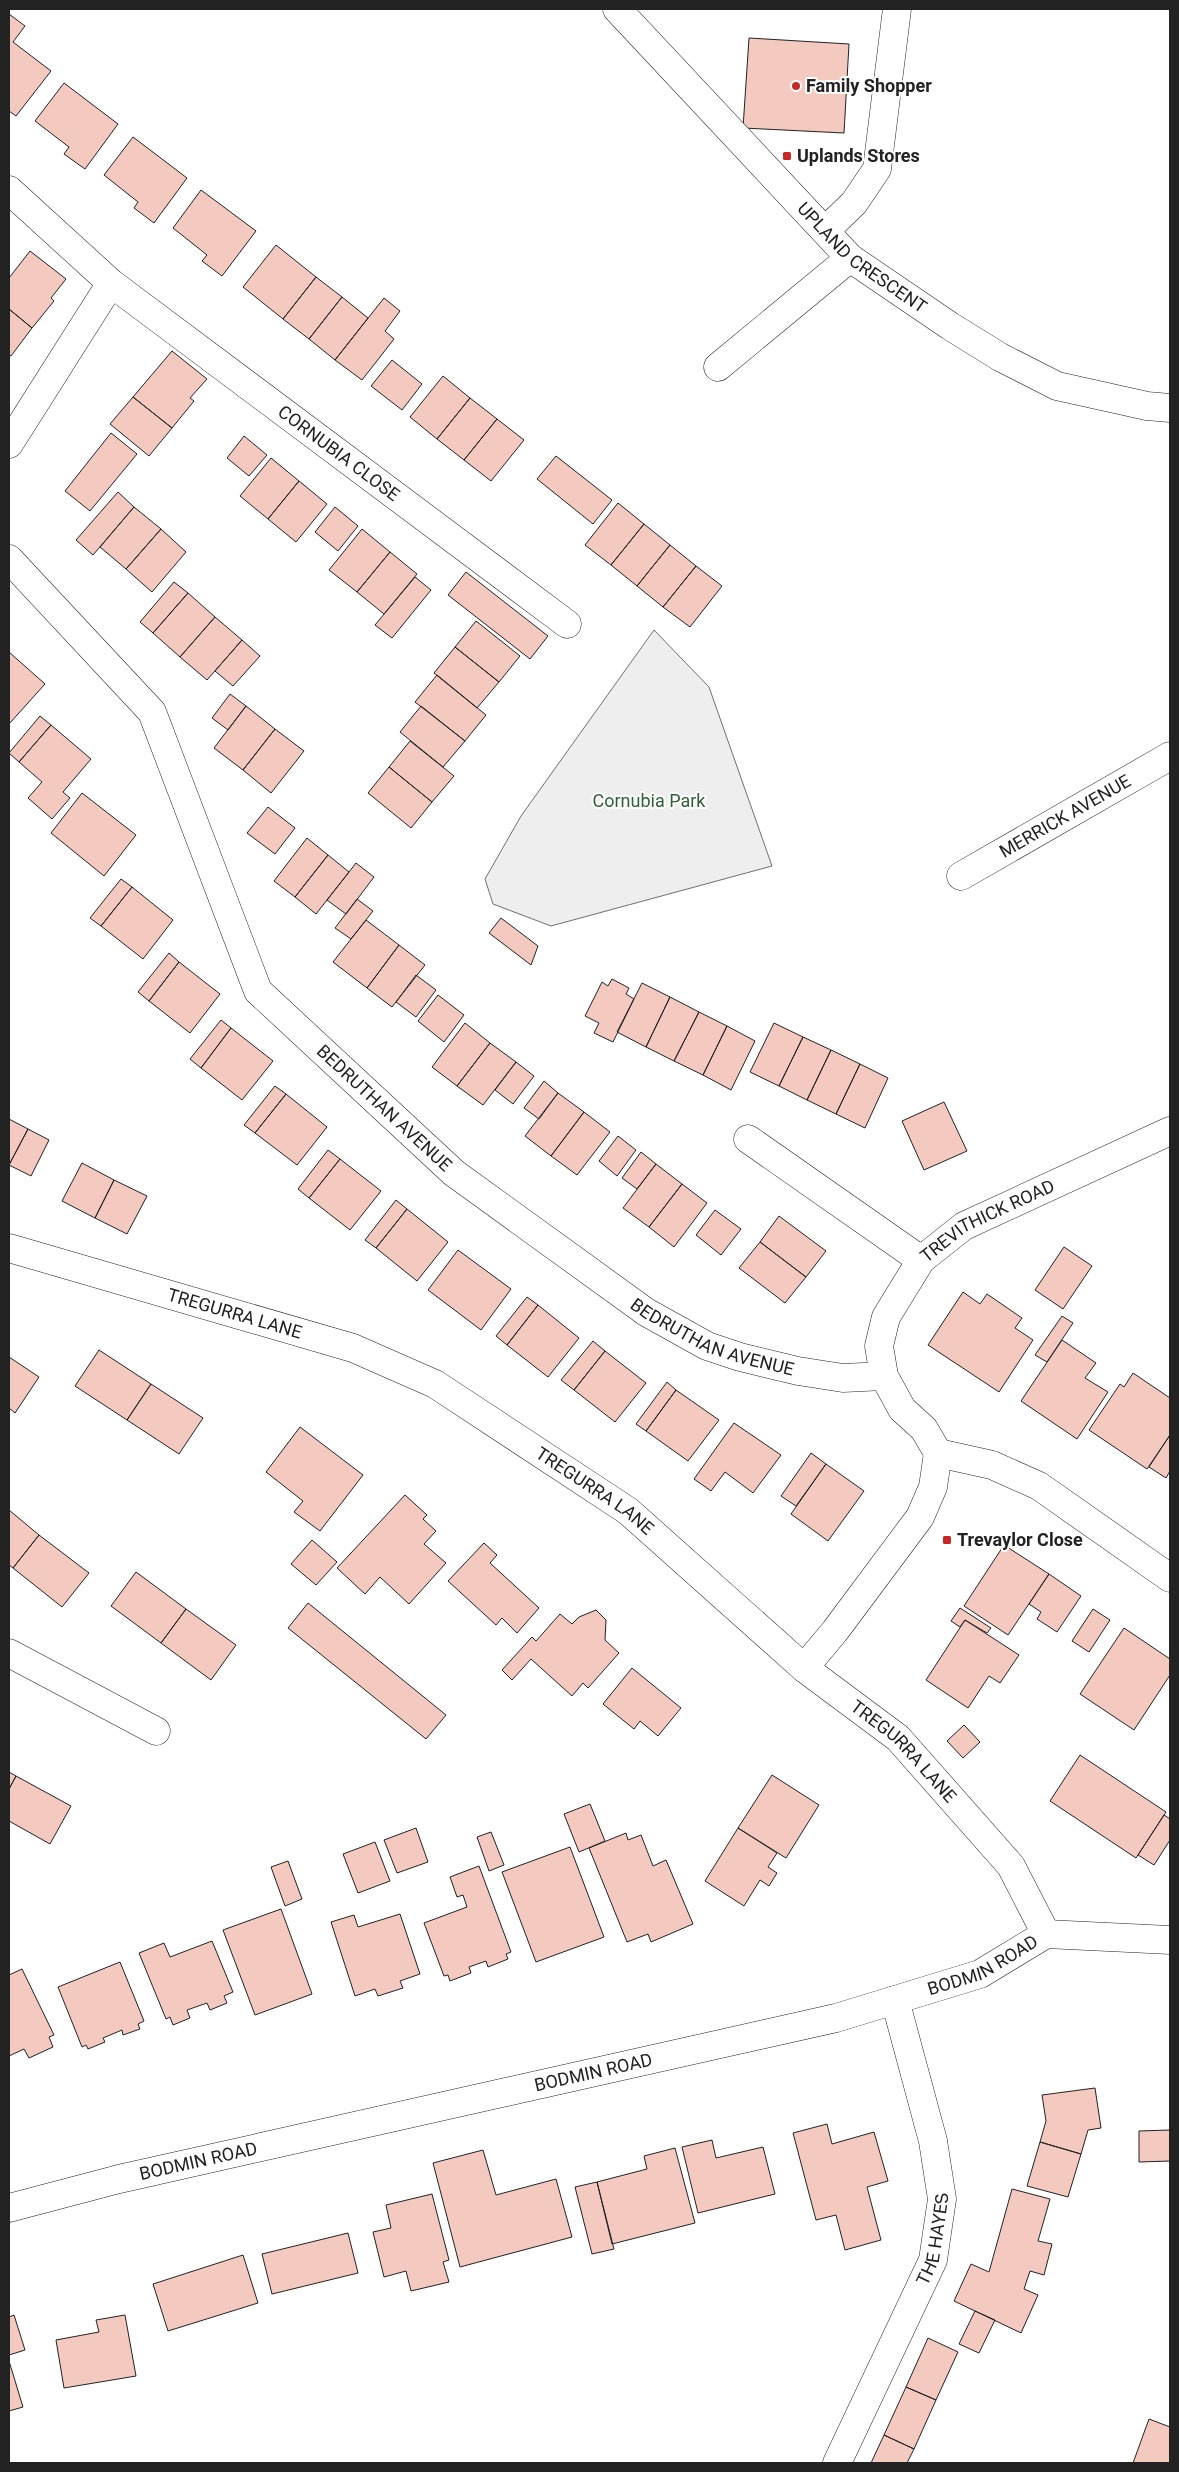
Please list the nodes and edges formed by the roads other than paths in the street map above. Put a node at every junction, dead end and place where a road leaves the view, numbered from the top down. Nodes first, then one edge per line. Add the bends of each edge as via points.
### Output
1 (617, 9) edge
2 (897, 9) edge
3 (9, 190) edge
4 (826, 230) junction
5 (850, 258) junction
6 (112, 284) junction
7 (718, 367) dead end
8 (1170, 408) edge
9 (9, 444) edge
10 (9, 559) edge
11 (567, 624) dead end
12 (1170, 756) edge
13 (961, 876) dead end
14 (1170, 1131) edge
15 (748, 1139) dead end
16 (9, 1248) edge
17 (921, 1260) junction
18 (884, 1376) junction
19 (938, 1454) junction
20 (1170, 1578) edge
21 (9, 1653) edge
22 (804, 1668) junction
23 (156, 1731) dead end
24 (1046, 1934) junction
25 (1170, 1940) edge
26 (895, 2000) junction
27 (9, 2208) edge
28 (838, 2463) edge

1 - 4 street, UPLAND CRESCENT
2 - 4 street via 877,168 854,203
3 - 6 street, CORNUBIA CLOSE
4 - 5 street, UPLAND CRESCENT
5 - 7 street
5 - 8 street, UPLAND CRESCENT via 1000,357 1057,386
6 - 9 street
6 - 11 street, CORNUBIA CLOSE
10 - 18 street, BEDRUTHAN AVENUE via 152,712 258,991 454,1173 646,1312 707,1346 740,1357 843,1378
12 - 13 street, MERRICK AVENUE
14 - 17 street, TREVITHICK ROAD via 964,1226
15 - 17 street
16 - 22 street, TREGURRA LANE via 353,1348 436,1384 628,1510
17 - 18 street, TREVITHICK ROAD via 886,1317 879,1346
18 - 19 street via 902,1409 924,1429
19 - 20 street via 992,1465 1039,1486
19 - 22 street via 933,1487 920,1517
21 - 23 street
22 - 24 street, TREGURRA LANE via 898,1738 1011,1866
24 - 25 street, BODMIN ROAD
24 - 26 street, BODMIN ROAD via 980,1974
26 - 27 street, BODMIN ROAD via 826,2020 119,2179
26 - 28 street, THE HAYES via 933,2141 942,2200 933,2260

